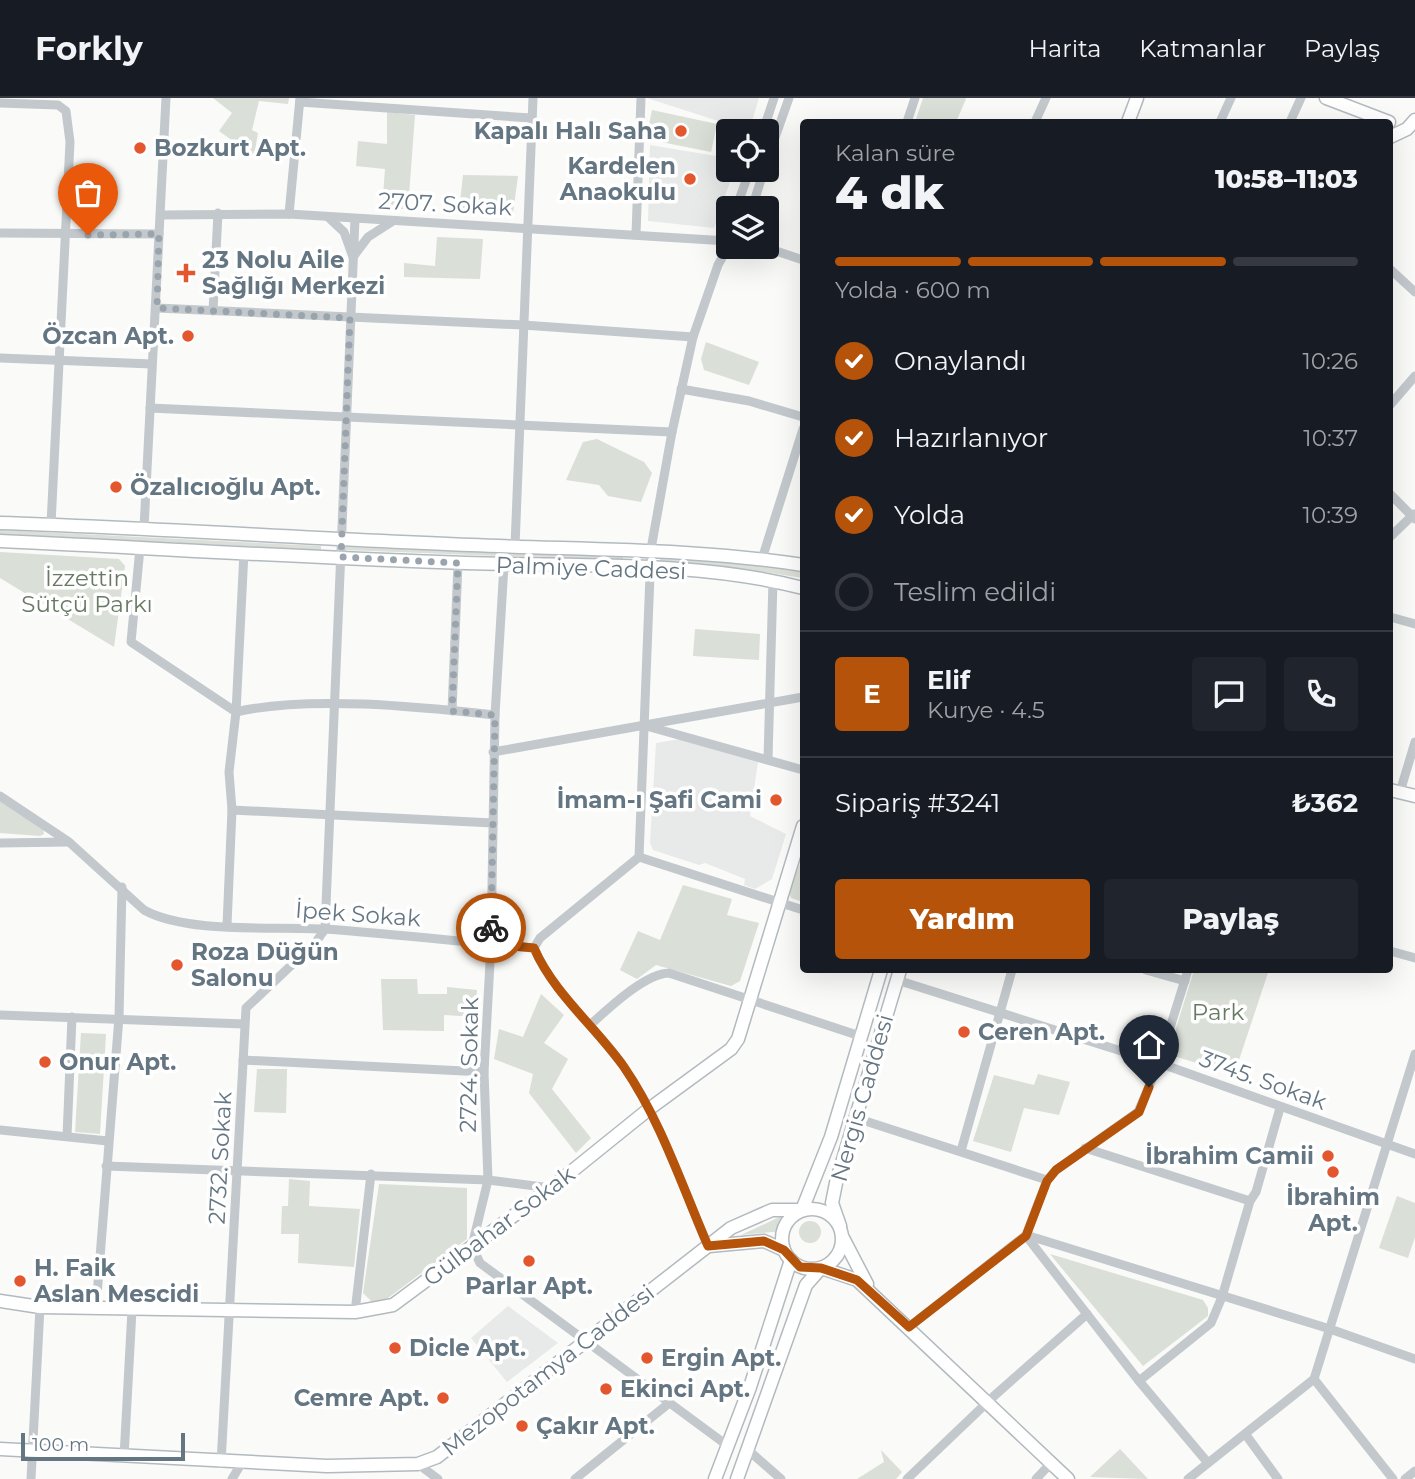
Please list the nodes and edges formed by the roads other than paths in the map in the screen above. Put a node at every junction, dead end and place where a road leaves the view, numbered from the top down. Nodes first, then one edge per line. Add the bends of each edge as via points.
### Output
1 (166, 98) edge
2 (533, 98) edge
3 (641, 98) edge
4 (774, 98) edge
5 (789, 98) edge
6 (902, 98) edge
7 (1046, 98) edge
8 (1137, 98) edge
9 (1231, 98) edge
10 (1301, 98) edge
11 (1325, 98) edge
12 (300, 100) edge
13 (914, 100) edge
14 (0, 103) edge
15 (531, 118) junction
16 (767, 119) edge
17 (907, 119) edge
18 (1036, 119) edge
19 (1129, 119) edge
20 (1221, 119) edge
21 (1291, 119) edge
22 (1379, 119) edge
23 (1393, 124) edge
24 (779, 126) edge
25 (1413, 127) edge
26 (1393, 136) edge
27 (218, 213) junction
28 (289, 214) junction
29 (161, 215) junction
30 (328, 217) junction
31 (355, 219) junction
32 (393, 221) junction
33 (526, 227) junction
34 (0, 233) edge
35 (159, 234) junction
36 (636, 234) junction
37 (65, 235) junction
38 (716, 243) edge
39 (779, 252) edge
40 (353, 257) junction
41 (721, 259) edge
42 (800, 259) edge
43 (1393, 272) edge
44 (1415, 292) edge
45 (157, 308) junction
46 (213, 311) junction
47 (350, 318) junction
48 (523, 325) junction
49 (694, 337) junction
50 (0, 358) edge
51 (60, 360) junction
52 (152, 364) junction
53 (1415, 376) edge
54 (681, 389) junction
55 (1393, 402) edge
56 (150, 408) junction
57 (346, 416) junction
58 (800, 416) edge
59 (520, 425) junction
60 (672, 432) junction
61 (800, 439) edge
62 (1393, 497) edge
63 (1414, 516) edge
64 (0, 523) edge
65 (51, 524) junction
66 (144, 528) junction
67 (1393, 534) edge
68 (340, 539) junction
69 (0, 541) edge
70 (515, 546) junction
71 (140, 548) junction
72 (651, 549) junction
73 (244, 552) junction
74 (341, 557) junction
75 (762, 559) junction
76 (458, 563) junction
77 (504, 565) junction
78 (800, 565) edge
79 (650, 568) junction
80 (773, 580) junction
81 (800, 586) edge
82 (1393, 618) edge
83 (1415, 624) edge
84 (800, 698) edge
85 (771, 704) junction
86 (332, 705) junction
87 (452, 711) junction
88 (236, 712) junction
89 (495, 715) junction
90 (645, 725) junction
91 (1415, 742) edge
92 (494, 752) junction
93 (768, 759) junction
94 (800, 769) edge
95 (1395, 791) edge
96 (0, 796) edge
97 (1415, 796) edge
98 (232, 810) junction
99 (331, 816) junction
100 (493, 822) junction
101 (800, 837) edge
102 (69, 842) junction
103 (0, 843) edge
104 (639, 857) junction
105 (122, 887) junction
106 (777, 902) junction
107 (800, 909) edge
108 (227, 925) junction
109 (325, 929) junction
110 (491, 944) junction
111 (534, 948) junction
112 (1393, 952) edge
113 (1415, 958) edge
114 (880, 973) edge
115 (1011, 973) edge
116 (1157, 973) edge
117 (1187, 973) edge
118 (899, 975) edge
119 (1185, 981) junction
120 (750, 1000) junction
121 (999, 1013) junction
122 (0, 1015) edge
123 (72, 1017) junction
124 (119, 1017) junction
125 (244, 1024) junction
126 (590, 1025) junction
127 (860, 1036) junction
128 (1415, 1055) edge
129 (243, 1060) junction
130 (1159, 1063) junction
131 (484, 1072) junction
132 (1280, 1108) junction
133 (649, 1109) junction
134 (856, 1118) junction
135 (0, 1130) edge
136 (67, 1136) junction
137 (108, 1141) junction
138 (1386, 1144) junction
139 (1085, 1148) junction
140 (961, 1151) junction
141 (1415, 1154) edge
142 (106, 1166) junction
143 (239, 1171) junction
144 (371, 1174) junction
145 (488, 1180) junction
146 (1047, 1181) junction
147 (551, 1188) junction
148 (1250, 1201) junction
149 (802, 1210) junction
150 (841, 1231) junction
151 (1026, 1236) junction
152 (472, 1246) junction
153 (708, 1246) junction
154 (788, 1255) junction
155 (821, 1268) junction
156 (872, 1294) junction
157 (1222, 1297) junction
158 (0, 1301) edge
159 (40, 1307) junction
160 (96, 1308) junction
161 (231, 1309) junction
162 (132, 1310) junction
163 (355, 1312) junction
164 (1087, 1314) junction
165 (909, 1327) junction
166 (1330, 1329) junction
167 (587, 1339) junction
168 (1415, 1359) edge
169 (1314, 1378) junction
170 (1139, 1381) junction
171 (987, 1403) junction
172 (668, 1404) junction
173 (1246, 1435) junction
174 (728, 1447) junction
175 (0, 1448) edge
176 (32, 1450) junction
177 (748, 1450) junction
178 (124, 1457) junction
179 (221, 1463) junction
180 (1051, 1463) junction
181 (1208, 1463) junction
182 (240, 1464) junction
183 (418, 1464) junction
184 (1415, 1471) edge
185 (31, 1479) edge
186 (232, 1479) edge
187 (438, 1479) edge
188 (575, 1479) edge
189 (715, 1479) edge
190 (737, 1479) edge
191 (781, 1479) edge
192 (907, 1479) edge
193 (1036, 1479) edge
194 (1068, 1479) edge
195 (1188, 1479) edge
196 (1278, 1479) edge
197 (1393, 1479) edge
198 (1405, 1479) edge

1 - 29 street
2 - 15 street
3 - 36 street
4 - 16 street
5 - 24 street
6 - 13 street
7 - 18 street
8 - 19 main road
9 - 20 street
10 - 21 street
11 - 22 main road
12 - 15 street
12 - 28 street
13 - 17 street
14 - 37 street via 58,105 66,111 70,142
15 - 33 street
23 - 25 main road
25 - 26 main road
27 - 28 street, 2707. Sokak
27 - 29 street, 2707. Sokak
27 - 46 street
28 - 30 street, 2707. Sokak
29 - 35 street
30 - 31 street, 2707. Sokak
30 - 40 street via 344,232
31 - 32 street, 2707. Sokak
31 - 40 street
32 - 33 street, 2707. Sokak
32 - 40 street via 368,237
33 - 36 street, 2707. Sokak
33 - 48 street
34 - 37 street
35 - 37 street
35 - 45 street
36 - 38 street, 2707. Sokak
37 - 51 street
39 - 42 street
40 - 47 street
41 - 49 street
43 - 44 street
45 - 46 street
45 - 52 street
46 - 47 street
47 - 48 street
47 - 57 street
48 - 49 street
48 - 59 street
49 - 54 street
50 - 51 street
51 - 52 street
51 - 65 street
52 - 56 street
53 - 55 street
54 - 58 street
54 - 60 street
56 - 57 street
56 - 66 street
57 - 59 street
57 - 68 street
59 - 60 street
59 - 70 street
60 - 72 street
61 - 75 street
62 - 63 street
63 - 67 street
64 - 65 main road, Palmiye Caddesi
65 - 66 main road, Palmiye Caddesi
66 - 68 main road, Palmiye Caddesi
68 - 70 main road, Palmiye Caddesi
68 - 74 street
69 - 71 main road, Palmiye Caddesi
70 - 72 main road, Palmiye Caddesi
71 - 73 main road, Palmiye Caddesi
71 - 88 street via 131,642
72 - 75 main road, Palmiye Caddesi
72 - 79 street
73 - 74 main road, Palmiye Caddesi
73 - 88 street
74 - 76 main road, Palmiye Caddesi
74 - 86 street
75 - 78 main road, Palmiye Caddesi
76 - 77 main road, Palmiye Caddesi
76 - 87 street
77 - 79 main road, Palmiye Caddesi
77 - 89 street, 2724. Sokak
79 - 80 main road, Palmiye Caddesi
79 - 90 street
80 - 81 main road, Palmiye Caddesi
80 - 85 street
82 - 83 street
84 - 85 street
85 - 90 street
85 - 93 street
86 - 87 street
86 - 88 street via 262,705
86 - 99 street
87 - 89 street
88 - 98 street via 229,772
89 - 92 street, 2724. Sokak
90 - 92 street
90 - 93 street
90 - 104 street
91 - 95 street
92 - 100 street, 2724. Sokak
93 - 94 street
95 - 97 main road
96 - 102 street, İpek Sokak
98 - 99 street
98 - 108 street
99 - 100 street
99 - 109 street
100 - 110 street, 2724. Sokak
101 - 106 main road, Gülbahar Sokak
102 - 103 street
102 - 105 street, İpek Sokak
104 - 106 street
104 - 111 street via 540,938
105 - 108 street, İpek Sokak via 158,918
105 - 124 street
106 - 107 street
106 - 120 main road, Gülbahar Sokak
108 - 109 street, İpek Sokak
109 - 110 street, İpek Sokak
109 - 125 street, 2732. Sokak via 254,999 246,1009
110 - 111 street, İpek Sokak
110 - 131 street, 2724. Sokak
111 - 126 street via 550,980
112 - 113 street
114 - 127 main road, Nergis Caddesi
115 - 121 street
116 - 119 street
117 - 119 street
118 - 121 street, 3745. Sokak
118 - 134 main road, Nergis Caddesi
119 - 130 street
120 - 126 street via 678,974 661,974 626,994
120 - 127 street
120 - 133 main road, Gülbahar Sokak via 731,1049
121 - 130 street, 3745. Sokak
121 - 140 street
122 - 123 street
123 - 124 street
123 - 136 street
124 - 125 street
124 - 137 street
125 - 129 street, 2732. Sokak
126 - 133 street via 624,1067
127 - 149 main road, Nergis Caddesi via 831,1137
128 - 138 street
129 - 131 street
129 - 143 street, 2732. Sokak
130 - 132 street, 3745. Sokak
130 - 139 street via 1139,1112
131 - 145 street, 2724. Sokak
132 - 138 street, 3745. Sokak
132 - 148 street
133 - 147 main road, Gülbahar Sokak
133 - 153 street
134 - 140 street
134 - 150 main road, Nergis Caddesi via 832,1203
135 - 136 street
136 - 137 street
137 - 142 street
138 - 141 street, 3745. Sokak
138 - 166 street
139 - 146 street
139 - 148 street
140 - 146 street
142 - 143 street
142 - 160 street
143 - 144 street
143 - 161 street, 2732. Sokak
144 - 145 street
144 - 163 street
145 - 147 street
145 - 152 street, 2724. Sokak
146 - 151 street
147 - 152 main road, Gülbahar Sokak
148 - 157 street
149 - 150 main road via 826,1212
149 - 153 main road, Mezopotamya Caddesi via 772,1210 753,1217
149 - 154 main road via 784,1226
150 - 155 main road via 837,1256
150 - 156 main road
151 - 157 street
151 - 164 street
151 - 165 street
152 - 163 main road, Gülbahar Sokak via 393,1305
152 - 167 street via 480,1263
153 - 154 main road via 764,1241
153 - 167 main road, Mezopotamya Caddesi
154 - 155 main road via 800,1267
154 - 174 main road
155 - 156 main road via 851,1277
155 - 177 main road via 806,1285
156 - 165 main road
157 - 166 street
157 - 170 street via 1211,1323
158 - 159 main road, Gülbahar Sokak
159 - 160 main road, Gülbahar Sokak
159 - 176 street
160 - 162 main road, Gülbahar Sokak
161 - 162 main road, Gülbahar Sokak
161 - 163 main road, Gülbahar Sokak
161 - 179 street, 2732. Sokak
162 - 178 street
164 - 170 street
164 - 171 street
165 - 171 main road
166 - 168 street
166 - 169 street
167 - 172 street
167 - 183 main road, Mezopotamya Caddesi via 437,1457
169 - 173 street
169 - 197 street
170 - 181 street
171 - 180 main road
171 - 192 street
172 - 174 street
172 - 188 street
173 - 181 street
173 - 196 street
174 - 189 main road
175 - 176 main road, Mezopotamya Caddesi
176 - 178 main road, Mezopotamya Caddesi
176 - 185 street
177 - 190 main road
177 - 191 street
178 - 179 main road, Mezopotamya Caddesi
179 - 182 main road, Mezopotamya Caddesi
180 - 193 street
180 - 194 main road
181 - 195 street
182 - 183 main road, Mezopotamya Caddesi
182 - 186 street
183 - 187 street
184 - 198 street

